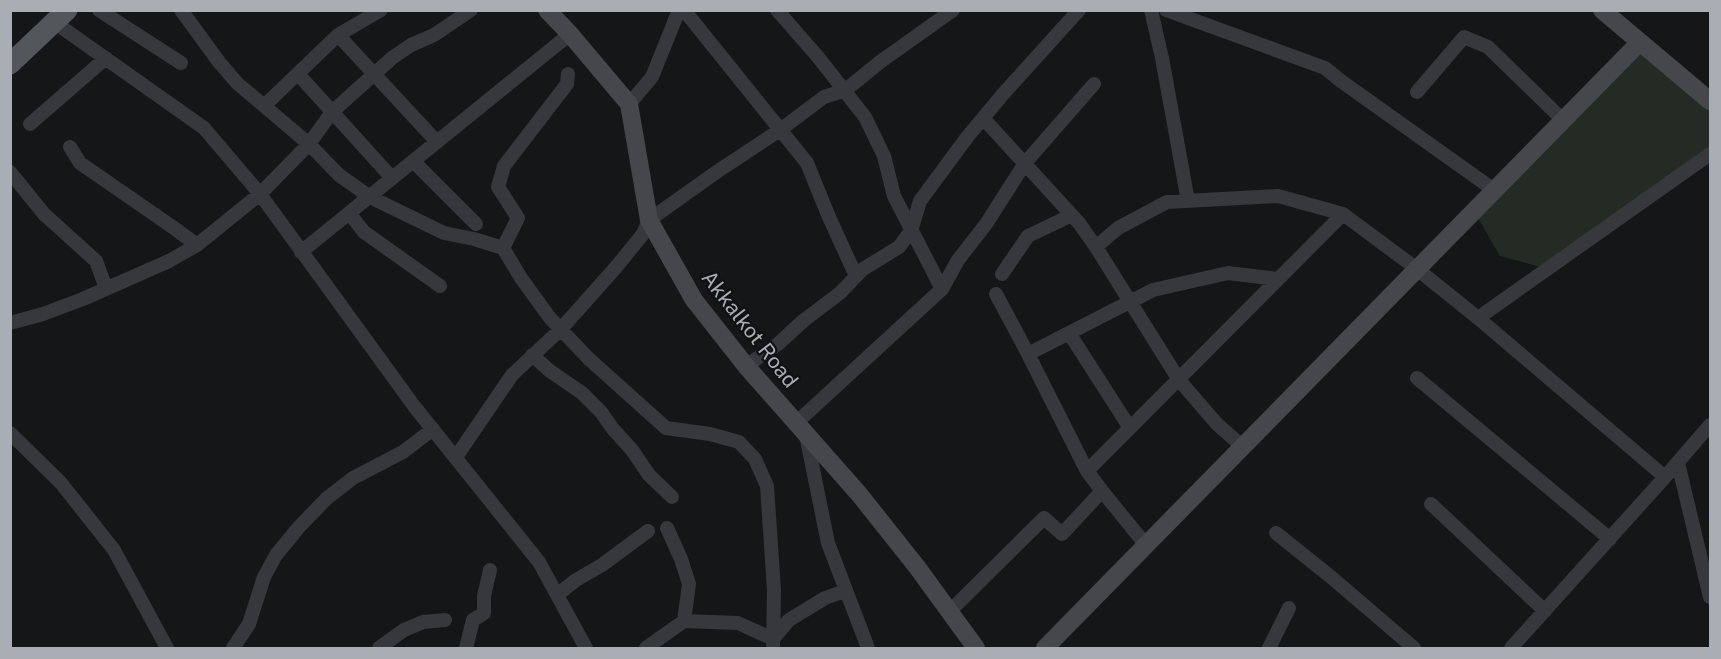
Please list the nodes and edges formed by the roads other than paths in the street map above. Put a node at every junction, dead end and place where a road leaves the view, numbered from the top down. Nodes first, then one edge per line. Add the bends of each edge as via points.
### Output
1 (99, 10) edge
2 (181, 10) edge
3 (381, 10) edge
4 (471, 10) edge
5 (547, 10) edge
6 (679, 10) edge
7 (684, 10) edge
8 (777, 10) edge
9 (953, 10) edge
10 (1079, 10) edge
11 (1150, 10) edge
12 (1166, 10) edge
13 (1602, 10) edge
14 (60, 16) edge
15 (570, 34) junction
16 (338, 35) junction
17 (1640, 42) junction
18 (106, 58) junction
19 (181, 63) dead end
20 (10, 64) edge
21 (298, 74) junction
22 (374, 74) junction
23 (568, 74) dead end
24 (1094, 84) dead end
25 (843, 91) junction
26 (1417, 92) dead end
27 (1710, 101) edge
28 (629, 104) junction
29 (264, 106) junction
30 (332, 112) junction
31 (983, 118) junction
32 (1563, 120) junction
33 (30, 124) dead end
34 (780, 130) junction
35 (437, 142) junction
36 (309, 144) junction
37 (70, 147) dead end
38 (1710, 154) edge
39 (413, 161) junction
40 (1025, 163) junction
41 (10, 172) edge
42 (393, 178) junction
43 (1494, 190) junction
44 (260, 194) junction
45 (370, 197) junction
46 (1188, 201) junction
47 (349, 213) junction
48 (1342, 214) junction
49 (1072, 216) junction
50 (649, 220) junction
51 (476, 224) dead end
52 (911, 231) junction
53 (197, 245) junction
54 (1096, 247) junction
55 (503, 248) junction
56 (301, 252) junction
57 (1417, 268) junction
58 (1002, 274) dead end
59 (856, 276) junction
60 (1277, 279) junction
61 (440, 286) dead end
62 (106, 288) junction
63 (942, 289) junction
64 (996, 294) dead end
65 (1130, 301) junction
66 (1478, 318) junction
67 (10, 323) edge
68 (561, 329) junction
69 (1069, 333) junction
70 (1028, 354) junction
71 (532, 355) junction
72 (746, 366) junction
73 (1417, 378) dead end
74 (1179, 380) junction
75 (1710, 425) edge
76 (1130, 428) junction
77 (433, 429) junction
78 (801, 429) junction
79 (10, 433) edge
80 (1243, 447) junction
81 (456, 457) junction
82 (1677, 463) junction
83 (1087, 471) junction
84 (1665, 477) junction
85 (1102, 491) junction
86 (672, 497) dead end
87 (1431, 504) dead end
88 (667, 528) dead end
89 (648, 531) dead end
90 (1276, 533) dead end
91 (1610, 539) junction
92 (1146, 545) junction
93 (490, 570) dead end
94 (845, 591) junction
95 (557, 595) junction
96 (1710, 597) edge
97 (1289, 608) dead end
98 (1545, 611) junction
99 (949, 612) junction
100 (445, 620) dead end
101 (684, 621) junction
102 (773, 644) edge
103 (162, 646) edge
104 (233, 648) edge
105 (379, 648) edge
106 (466, 648) edge
107 (586, 648) edge
108 (646, 648) edge
109 (868, 648) edge
110 (976, 648) edge
111 (1045, 648) edge
112 (1269, 648) edge
113 (1414, 648) edge
114 (1511, 648) edge

1 - 19 street
2 - 29 street via 237,83
3 - 16 street
4 - 22 street via 411,45
5 - 15 street
6 - 28 street via 652,76
7 - 34 street
8 - 25 street
9 - 25 street
10 - 31 street
11 - 46 street
12 - 43 street via 1325,68
13 - 17 street
14 - 18 street
14 - 20 main road
15 - 28 street
15 - 35 street
16 - 21 street
16 - 22 street
17 - 27 street
17 - 32 street
18 - 33 street
18 - 44 street via 204,128
21 - 29 street
21 - 30 street
22 - 30 street
22 - 35 street
23 - 55 street via 567,84 504,166 498,187 518,218
24 - 40 street
25 - 34 street via 824,97
25 - 52 street via 870,127
26 - 32 street via 1464,37 1488,46
28 - 50 street, Akkalkot Road
29 - 36 street
30 - 36 street
30 - 42 street
31 - 40 street
31 - 52 street via 920,201
32 - 43 street
34 - 50 street
34 - 59 street via 807,163
35 - 39 street
36 - 44 street
36 - 45 street via 339,176
37 - 53 street via 80,162
38 - 66 street
39 - 42 street
39 - 51 street
40 - 49 street
40 - 63 street
41 - 62 street via 44,214 96,261
42 - 45 street
43 - 57 street
44 - 53 street
44 - 56 street
45 - 47 street
45 - 55 street via 444,233
46 - 48 street via 1278,196
46 - 54 street via 1167,202 1118,228
47 - 56 street
47 - 61 street via 364,232
48 - 57 street
48 - 60 street
49 - 54 street
49 - 58 street via 1028,236
50 - 68 street via 643,234
50 - 72 street, Akkalkot Road via 694,300
52 - 59 street via 899,247
52 - 63 street
53 - 62 street
54 - 65 street
55 - 68 street via 526,286
56 - 77 street
57 - 66 street
57 - 80 street
59 - 72 street via 778,344
60 - 65 street via 1228,273 1153,290
60 - 74 street
62 - 67 street
63 - 78 street
64 - 70 street
65 - 69 street
65 - 74 street
66 - 84 street
68 - 71 street
68 - 102 street via 666,428 739,442 755,459 767,486 774,590
69 - 70 street
69 - 76 street
70 - 83 street
71 - 81 street via 512,375
71 - 86 street via 601,412 649,475
72 - 78 street, Akkalkot Road
73 - 91 street
74 - 76 street
74 - 80 street
75 - 82 street
76 - 83 street
77 - 81 street
77 - 104 street via 403,452 353,478 299,527 264,577 249,624
78 - 94 street via 828,543
78 - 99 street, Akkalkot Road via 859,494
79 - 103 street via 61,483 114,550
80 - 92 street
81 - 95 street via 539,562
82 - 84 street
82 - 96 street
83 - 85 street
84 - 91 street
85 - 92 street
85 - 99 street via 1062,534 1044,518
87 - 98 street
88 - 101 street via 688,584
89 - 95 street
90 - 113 street
91 - 98 street
92 - 111 street
93 - 106 street via 484,613 473,620
94 - 102 street via 789,620
94 - 109 street
95 - 107 street
97 - 112 street
98 - 114 street
99 - 110 street, Akkalkot Road
100 - 105 street via 423,621
101 - 102 street via 738,623
101 - 108 street

